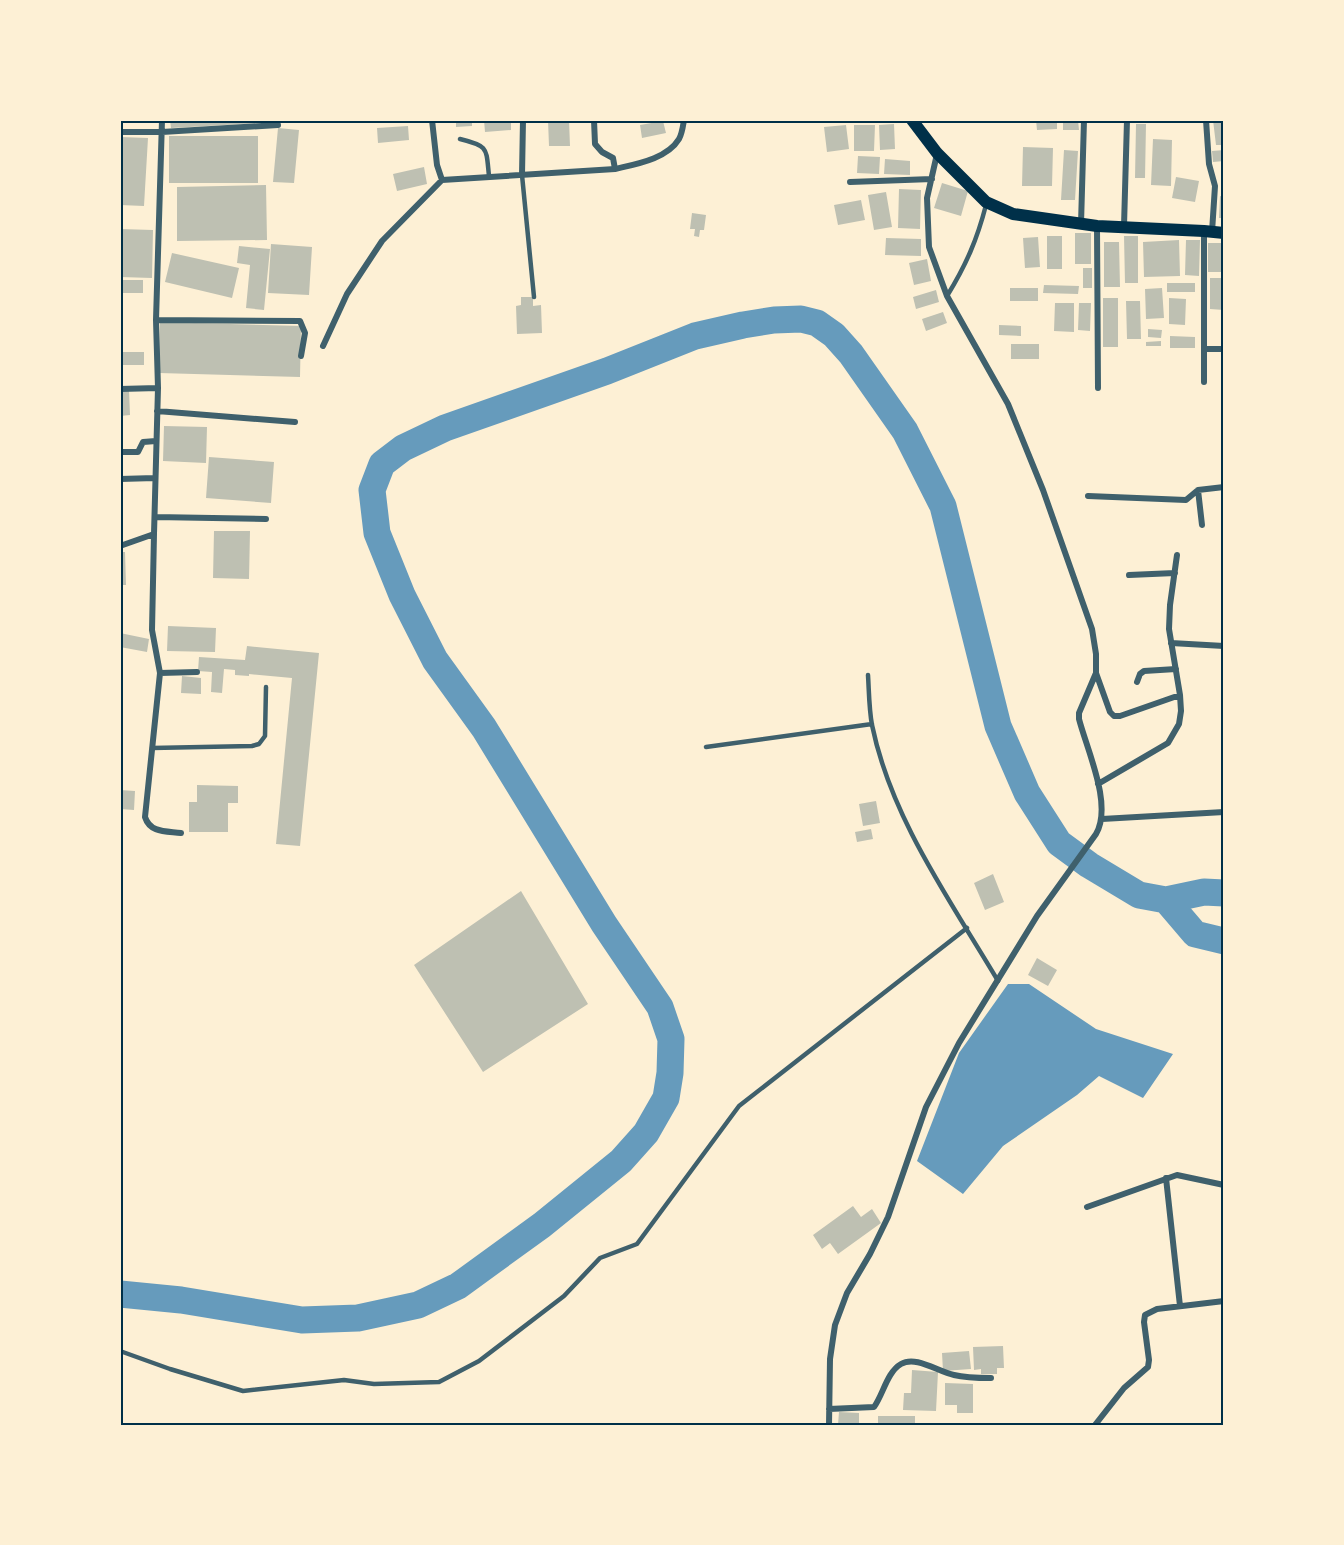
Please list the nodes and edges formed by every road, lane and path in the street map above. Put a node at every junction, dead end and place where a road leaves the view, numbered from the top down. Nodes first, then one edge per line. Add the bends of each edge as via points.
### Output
1 (162, 120) edge
2 (432, 120) edge
3 (523, 120) edge
4 (594, 120) edge
5 (684, 120) edge
6 (823, 120) edge
7 (831, 120) edge
8 (912, 120) edge
9 (1084, 120) edge
10 (1127, 120) edge
11 (1206, 120) edge
12 (278, 125) dead end
13 (120, 132) edge
14 (162, 132) junction
15 (460, 139) dead end
16 (937, 153) junction
17 (615, 169) junction
18 (489, 176) junction
19 (522, 176) junction
20 (932, 178) junction
21 (442, 180) junction
22 (850, 182) dead end
23 (986, 202) junction
24 (1081, 224) junction
25 (1097, 226) junction
26 (1124, 226) junction
27 (1213, 232) edge
28 (947, 296) junction
29 (534, 297) dead end
30 (156, 320) junction
31 (323, 346) dead end
32 (1204, 349) junction
33 (1224, 349) edge
34 (301, 356) dead end
35 (1204, 382) dead end
36 (120, 388) edge
37 (158, 388) junction
38 (1098, 388) dead end
39 (157, 411) junction
40 (295, 422) dead end
41 (156, 441) junction
42 (120, 452) edge
43 (156, 478) junction
44 (120, 479) edge
45 (1224, 487) edge
46 (1198, 490) junction
47 (1088, 496) dead end
48 (155, 517) junction
49 (266, 519) dead end
50 (1202, 525) dead end
51 (154, 534) junction
52 (120, 546) edge
53 (1177, 555) dead end
54 (1175, 573) junction
55 (1129, 575) dead end
56 (1171, 643) junction
57 (1224, 646) edge
58 (1176, 669) junction
59 (197, 672) dead end
60 (160, 673) junction
61 (1096, 673) junction
62 (868, 675) dead end
63 (1137, 682) dead end
64 (266, 687) dead end
65 (1180, 695) junction
66 (872, 724) junction
67 (706, 747) dead end
68 (152, 748) junction
69 (1098, 784) junction
70 (1224, 812) edge
71 (1102, 819) junction
72 (181, 833) dead end
73 (967, 928) junction
74 (998, 981) junction
75 (1166, 1178) junction
76 (1224, 1185) edge
77 (1088, 1207) dead end
78 (1224, 1302) edge
79 (1180, 1306) junction
80 (120, 1351) edge
81 (991, 1378) dead end
82 (829, 1409) junction
83 (829, 1425) edge
84 (1095, 1425) edge

1 - 14 street
2 - 21 street
3 - 19 street
4 - 17 street via 595,144 613,158
5 - 17 street via 680,138 666,152
6 - 7 street
8 - 16 main road
9 - 24 street
10 - 26 street
11 - 27 street via 1215,186
12 - 14 street
13 - 14 street
14 - 30 street
15 - 18 lane via 486,151
16 - 20 street
16 - 23 main road
17 - 19 street
18 - 19 street
18 - 21 street
19 - 29 lane
20 - 22 street
20 - 28 street via 927,198 929,247
21 - 31 street via 382,241 347,294
23 - 24 main road via 1013,214
23 - 28 lane via 964,269
24 - 25 main road
25 - 26 main road
25 - 38 street
26 - 27 main road
27 - 32 street
28 - 61 street via 1008,404 1043,490 1092,629
30 - 34 street via 300,321 305,333
30 - 37 street
32 - 33 street
32 - 35 street
36 - 37 street
37 - 39 street
39 - 40 street
39 - 41 street
41 - 42 street via 143,442 138,452
41 - 43 street
43 - 44 street
43 - 48 street
45 - 46 street
46 - 47 street via 1186,500
46 - 50 street
48 - 49 street
48 - 51 street
51 - 52 street
51 - 60 street via 152,630
53 - 54 street
54 - 55 street
54 - 56 street via 1170,605
56 - 57 street
56 - 58 street
58 - 63 street via 1144,671
58 - 65 street
59 - 60 street
60 - 68 street
61 - 65 street via 1114,716
61 - 69 street via 1079,720
62 - 66 lane
64 - 68 lane via 265,736 259,744
65 - 69 street via 1179,724 1168,743
66 - 67 lane
66 - 73 lane via 886,777 923,854
68 - 72 street via 145,817 154,829
69 - 71 street
70 - 71 street
71 - 74 street via 1102,825 1043,907
73 - 74 lane
73 - 80 lane via 739,1106 637,1244 600,1258 564,1296 479,1361 439,1382 344,1380 243,1390
74 - 82 street via 959,1042 926,1107 888,1217 847,1293 835,1325
75 - 76 street via 1186,1176
75 - 77 street
75 - 79 street
78 - 79 street
79 - 84 street via 1151,1310 1145,1315 1148,1367 1124,1388
81 - 82 street via 952,1375 909,1361 900,1364 892,1374 874,1407
82 - 83 street

